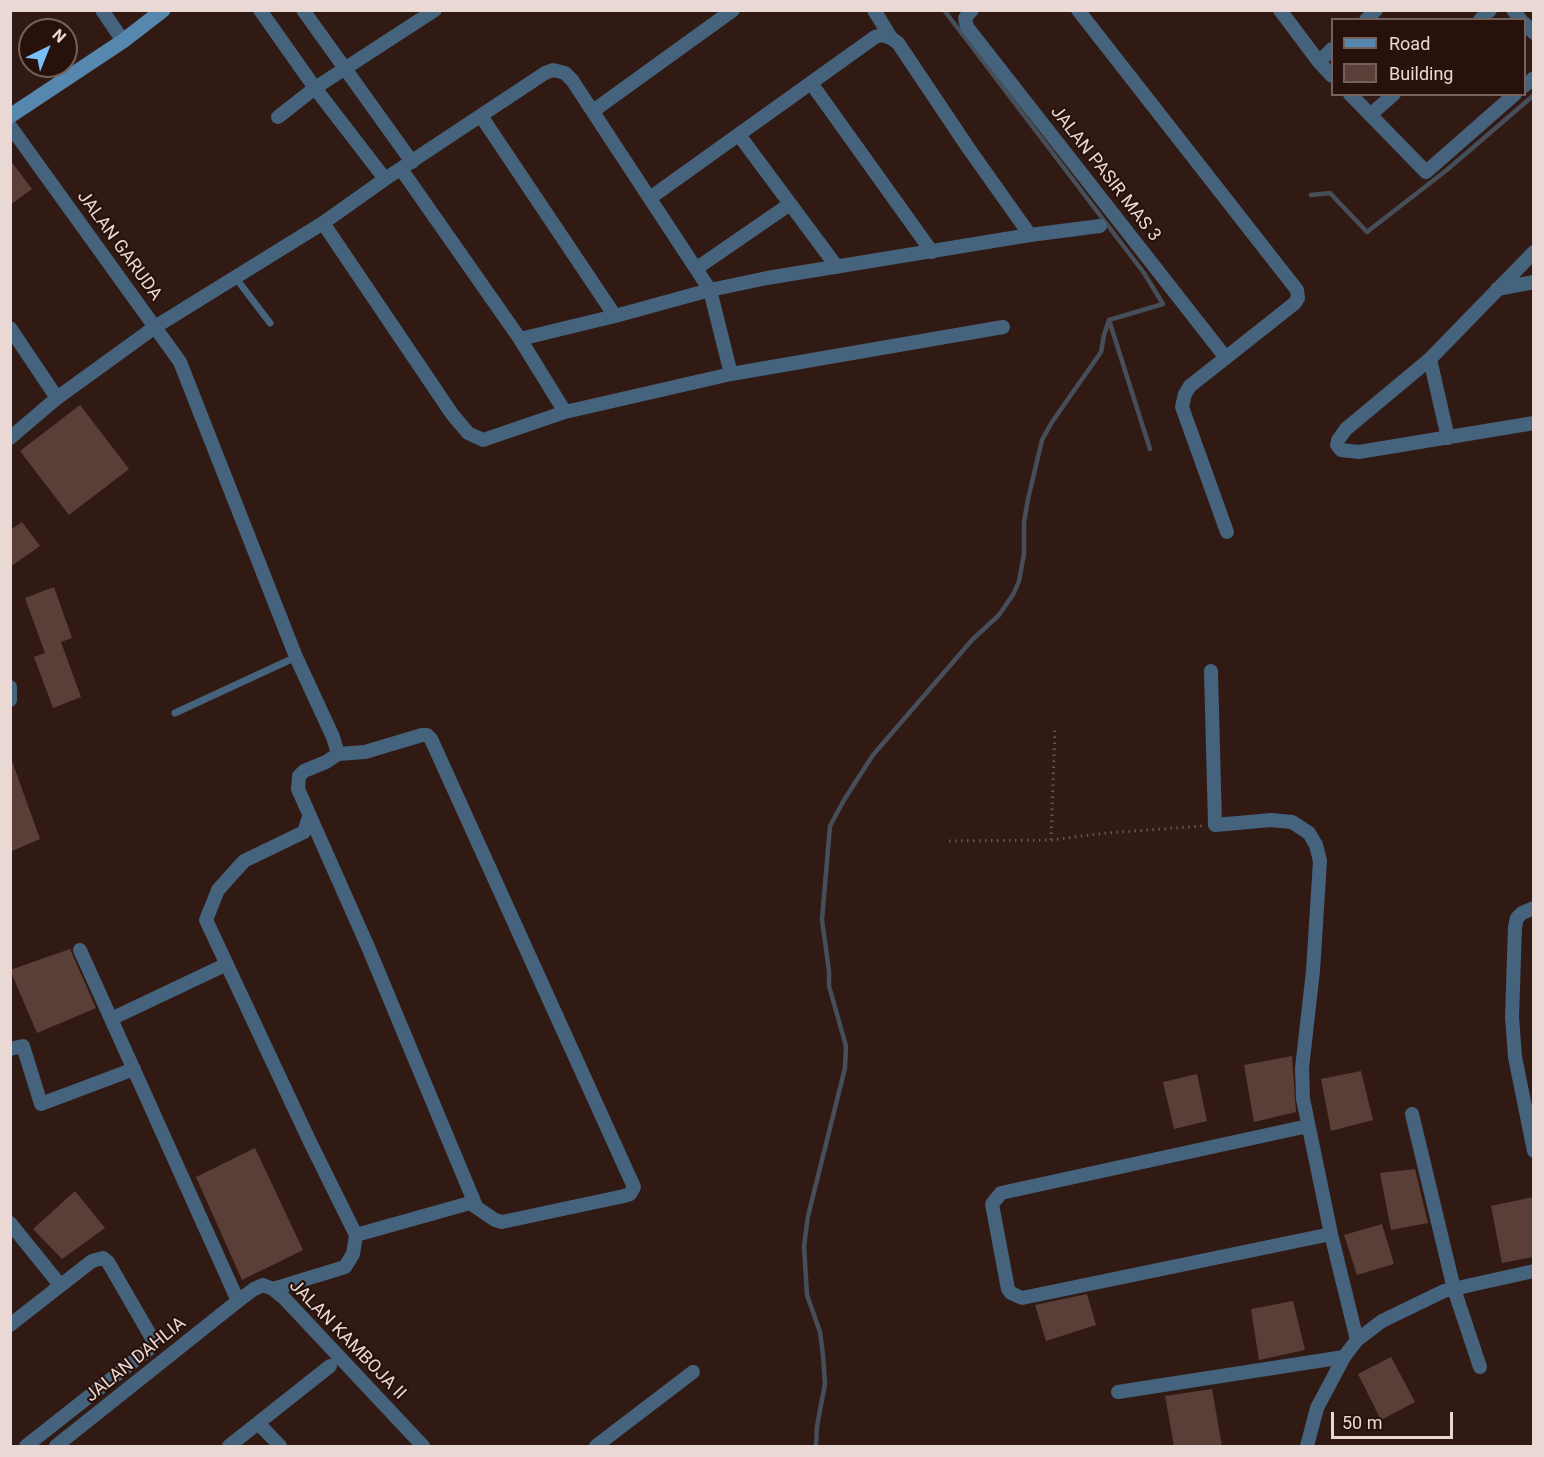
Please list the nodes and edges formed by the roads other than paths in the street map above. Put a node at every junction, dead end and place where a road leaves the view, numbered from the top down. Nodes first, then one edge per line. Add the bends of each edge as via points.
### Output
1 (102, 10) edge
2 (163, 10) edge
3 (260, 10) edge
4 (303, 10) edge
5 (435, 10) edge
6 (733, 10) edge
7 (874, 10) edge
8 (972, 10) edge
9 (1078, 10) edge
10 (1280, 10) edge
11 (891, 38) junction
12 (123, 41) junction
13 (1331, 50) edge
14 (1318, 62) junction
15 (345, 69) junction
16 (1331, 75) edge
17 (811, 82) junction
18 (315, 88) junction
19 (1352, 96) edge
20 (1392, 96) edge
21 (1513, 96) edge
22 (593, 111) junction
23 (1370, 115) junction
24 (10, 116) edge
25 (481, 116) junction
26 (278, 117) dead end
27 (10, 126) edge
28 (739, 135) junction
29 (407, 165) junction
30 (385, 179) junction
31 (650, 198) junction
32 (790, 204) junction
33 (323, 224) junction
34 (1101, 226) dead end
35 (1030, 235) junction
36 (932, 252) junction
37 (1533, 252) edge
38 (837, 267) junction
39 (697, 268) junction
40 (235, 277) junction
41 (1533, 282) edge
42 (1496, 289) junction
43 (710, 290) junction
44 (615, 316) junction
45 (270, 323) dead end
46 (155, 327) junction
47 (1003, 327) dead end
48 (10, 328) edge
49 (520, 339) junction
50 (1226, 358) junction
51 (1430, 359) junction
52 (731, 374) junction
53 (57, 399) junction
54 (565, 412) junction
55 (1533, 423) edge
56 (10, 438) edge
57 (1448, 438) junction
58 (1227, 532) dead end
59 (296, 657) junction
60 (1211, 671) dead end
61 (10, 687) edge
62 (10, 700) edge
63 (175, 713) dead end
64 (338, 754) junction
65 (309, 817) junction
66 (1533, 908) edge
67 (80, 950) dead end
68 (226, 964) junction
69 (111, 1019) junction
70 (10, 1049) edge
71 (134, 1069) junction
72 (1412, 1114) dead end
73 (1308, 1126) junction
74 (1531, 1126) edge
75 (1533, 1151) edge
76 (476, 1206) junction
77 (10, 1223) edge
78 (1331, 1234) junction
79 (356, 1235) junction
80 (1533, 1271) edge
81 (60, 1285) junction
82 (273, 1288) junction
83 (1454, 1288) junction
84 (238, 1301) junction
85 (10, 1325) edge
86 (1357, 1340) junction
87 (1344, 1357) junction
88 (330, 1366) dead end
89 (1480, 1367) dead end
90 (693, 1372) dead end
91 (1118, 1392) dead end
92 (259, 1424) junction
93 (26, 1446) edge
94 (56, 1446) edge
95 (229, 1446) edge
96 (280, 1446) edge
97 (423, 1446) edge
98 (596, 1446) edge
99 (1307, 1446) edge

1 - 12 street
2 - 12 main road
3 - 18 street
4 - 15 street
5 - 15 street
6 - 22 street
7 - 11 street
8 - 50 street, JALAN PASIR MAS 3 via 965,18 967,27
9 - 50 street via 1296,286 1295,303
10 - 14 street
11 - 17 street via 875,37
11 - 35 street
12 - 24 main road
13 - 14 street
14 - 16 street
15 - 18 street
15 - 29 street
17 - 28 street
17 - 36 street
18 - 26 street
18 - 30 street
19 - 23 street
20 - 23 street
21 - 23 street via 1426,172
22 - 25 street via 565,73 553,70
22 - 31 street
25 - 29 street
25 - 44 street
27 - 46 street, JALAN GARUDA
28 - 31 street
28 - 32 street
29 - 30 street
29 - 49 street
30 - 33 street
31 - 39 street
32 - 38 street
32 - 39 street
33 - 40 street
33 - 54 street via 468,433 483,440
34 - 35 street
35 - 36 street
36 - 38 street
37 - 42 street
38 - 43 street
39 - 43 street
40 - 45 lane
40 - 46 street
41 - 42 street
42 - 51 street
43 - 44 street
43 - 52 street
44 - 49 street
46 - 53 street, JALAN GARUDA
46 - 59 street via 180,362
47 - 52 street
48 - 53 street
49 - 54 street
50 - 58 street via 1190,386 1182,406
51 - 57 street
51 - 57 street via 1341,434 1337,445 1341,450 1359,452
52 - 54 street
53 - 56 street, JALAN GARUDA
55 - 57 street
59 - 63 lane
59 - 64 street
60 - 73 street via 1215,825 1271,819 1292,822 1309,833 1320,861 1302,1068
61 - 62 street
64 - 65 street via 299,776 298,789
64 - 76 street via 365,752 422,735 431,739 634,1187 624,1196 502,1222
65 - 68 street via 304,832 244,861 218,890 206,920
65 - 76 street
66 - 74 street via 1517,918 1515,927 1512,1017 1515,1057
67 - 69 street
68 - 69 street
68 - 79 street
69 - 71 street
70 - 71 street via 23,1047 41,1104
71 - 84 street
72 - 83 street
73 - 78 street
73 - 78 street via 1001,1193 992,1204 1008,1289 1022,1298
74 - 75 street
76 - 79 street via 470,1203
77 - 81 street
78 - 86 street
79 - 82 street via 353,1254 345,1267
80 - 83 street
81 - 85 street
81 - 93 street via 92,1261 103,1258 153,1340 152,1345
82 - 84 street, JALAN KAMBOJA II via 263,1285
82 - 97 street, JALAN KAMBOJA II
83 - 86 street via 1382,1321
83 - 89 street
84 - 94 street, JALAN DAHLIA
86 - 87 street
87 - 91 street
87 - 99 street via 1317,1408
88 - 92 street
90 - 98 street
92 - 95 street
92 - 96 street

